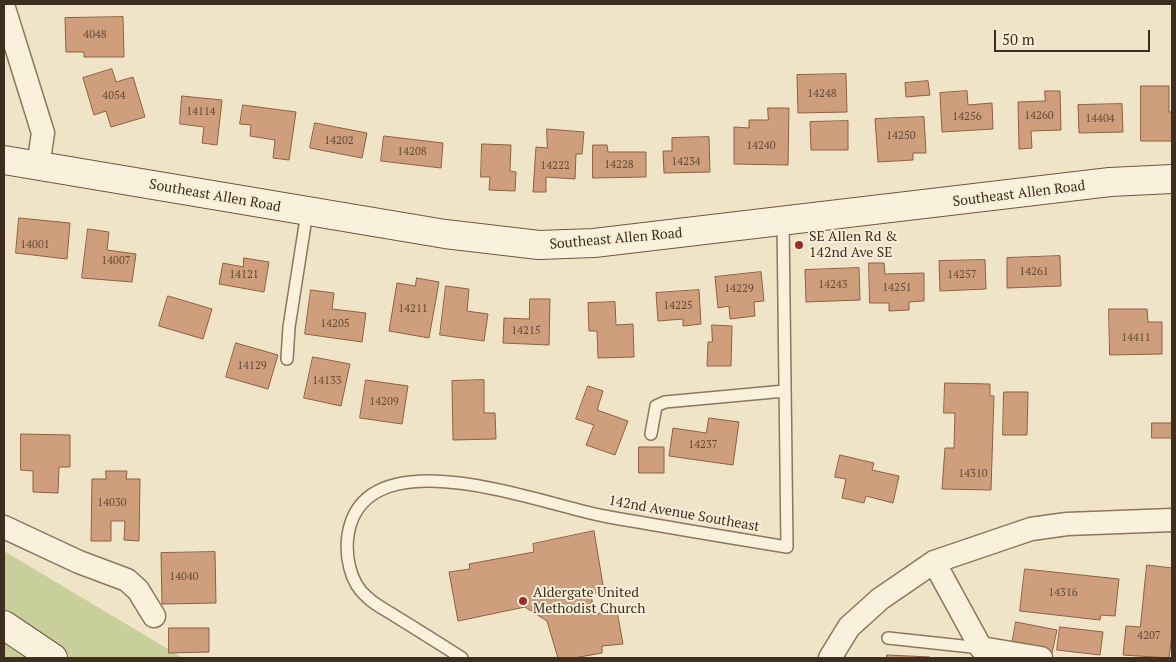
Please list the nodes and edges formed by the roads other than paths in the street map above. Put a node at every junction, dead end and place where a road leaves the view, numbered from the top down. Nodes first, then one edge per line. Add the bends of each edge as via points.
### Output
1 (4, 8) edge
2 (4, 160) edge
3 (38, 166) junction
4 (1172, 179) edge
5 (307, 212) junction
6 (783, 222) junction
7 (287, 359) dead end
8 (785, 391) junction
9 (651, 434) dead end
10 (1172, 520) edge
11 (4, 527) edge
12 (934, 562) junction
13 (154, 616) dead end
14 (4, 625) edge
15 (888, 638) dead end
16 (981, 648) junction
17 (53, 658) edge
18 (462, 658) edge
19 (830, 658) edge
20 (1041, 658) edge

1 - 3 street via 43,133
2 - 3 street, Southeast Allen Road
3 - 5 street, Southeast Allen Road
4 - 6 street, Southeast Allen Road via 1110,182
5 - 6 street, Southeast Allen Road via 538,245 594,243
5 - 7 lane
6 - 8 lane, 142nd Avenue Southeast
8 - 9 lane via 665,402 656,406
8 - 18 lane, 142nd Avenue Southeast via 787,547 602,516 447,480 418,481 386,488 367,497 355,513 348,534 347,555 352,576 366,597
10 - 12 street via 1067,524 1031,529
11 - 13 street via 127,580 138,590
12 - 16 street
12 - 19 street via 880,599 849,626
14 - 17 street
15 - 16 lane
16 - 20 street

